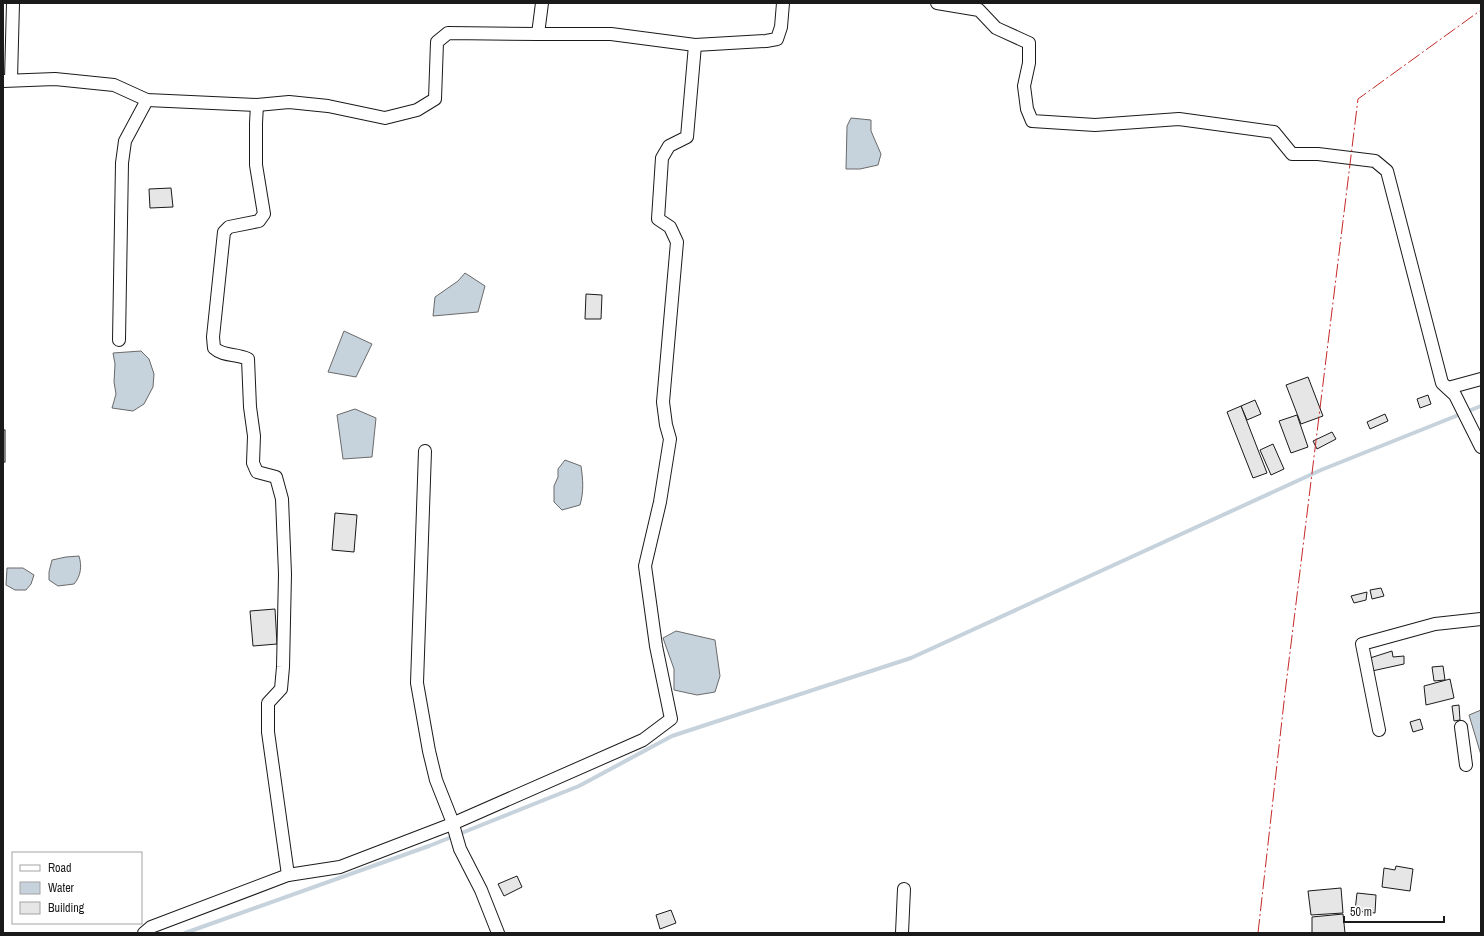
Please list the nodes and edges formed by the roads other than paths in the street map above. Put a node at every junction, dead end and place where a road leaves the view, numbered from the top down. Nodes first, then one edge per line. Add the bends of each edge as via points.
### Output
1 (13, 3) edge
2 (542, 3) edge
3 (783, 3) edge
4 (937, 3) edge
5 (538, 34) junction
6 (695, 45) junction
7 (7, 80) edge
8 (147, 100) junction
9 (258, 105) junction
10 (119, 340) dead end
11 (1481, 379) edge
12 (1448, 388) junction
13 (1481, 447) edge
14 (425, 451) dead end
15 (1481, 619) edge
16 (1461, 727) dead end
17 (1379, 730) dead end
18 (1466, 765) dead end
19 (455, 831) junction
20 (288, 875) junction
21 (904, 889) dead end
22 (144, 933) edge
23 (498, 933) edge
24 (902, 933) edge

1 - 7 street
2 - 5 street
3 - 6 street via 777,39
4 - 12 street via 979,10 996,28 1029,43 1024,86 1027,109 1032,121 1095,125 1179,119 1274,132 1292,154 1318,154 1375,161 1387,171 1442,383
5 - 6 street via 611,34
5 - 9 street via 448,33 437,42 436,99 417,110 398,115 385,118 328,106 289,102
6 - 19 street via 686,137 669,146 662,158 658,219 670,227 677,242 663,402 670,439 660,502 645,566 656,646 671,719 643,740
7 - 8 street via 55,79 114,85
8 - 9 street
8 - 10 street via 125,141 122,163
9 - 20 street via 256,165 264,214 259,221 229,227 224,232 213,337 214,348 220,353 240,355 248,359 254,436 253,463 257,472 276,477 282,499 285,574 283,667 281,689 268,703 268,732
11 - 12 street
12 - 13 street
14 - 19 street via 417,683 436,780
15 - 17 street via 1435,624 1362,644
16 - 18 street
19 - 20 street via 340,867
19 - 23 street via 460,849 481,890
20 - 22 street via 151,927
21 - 24 street

